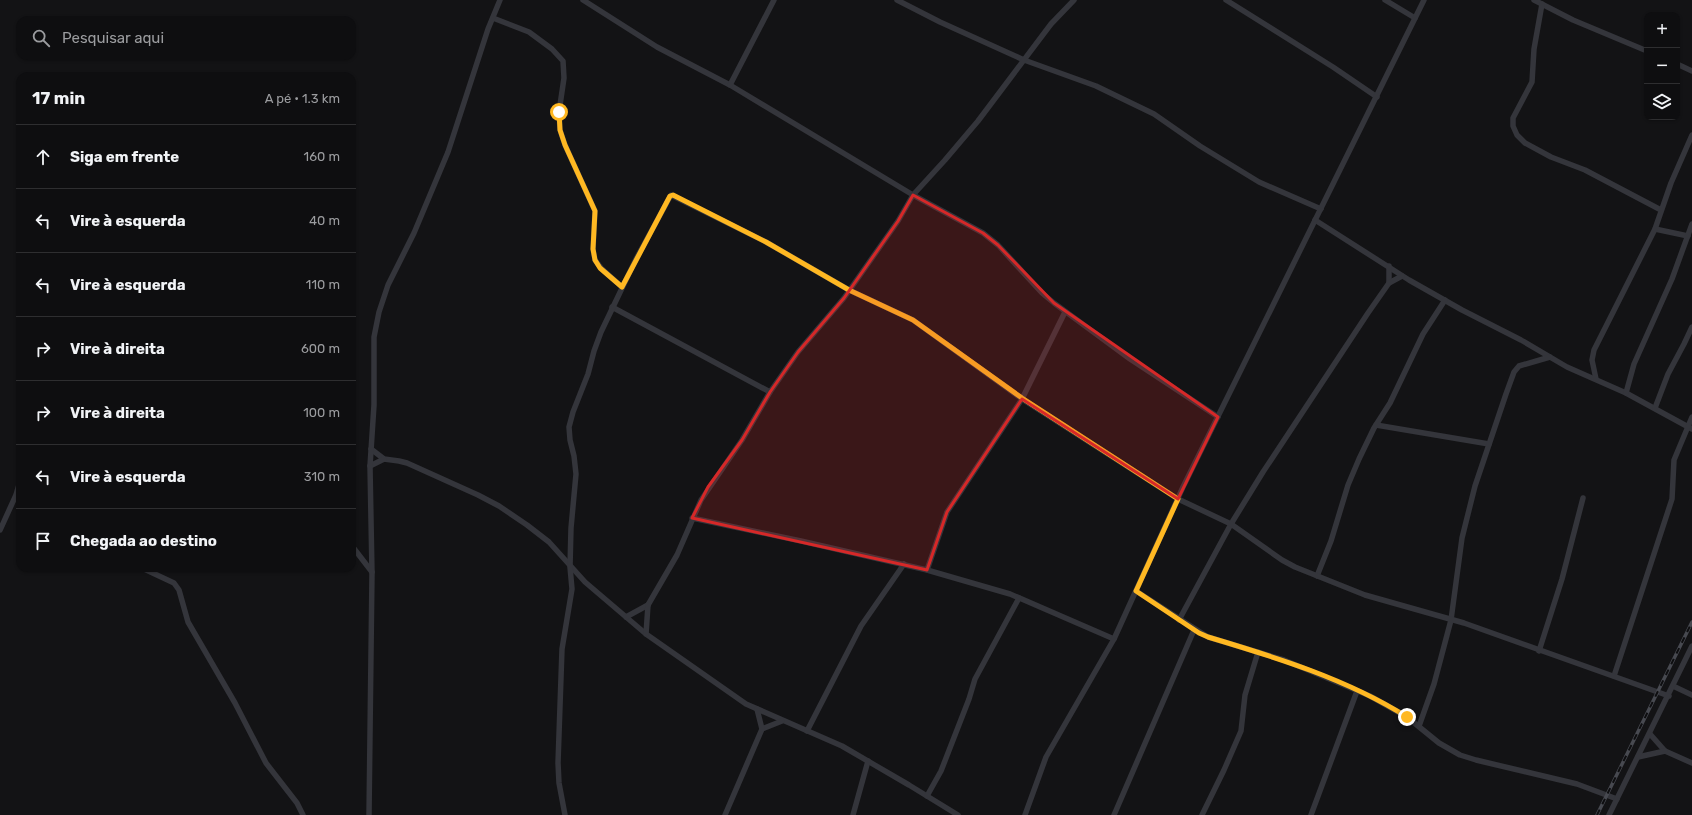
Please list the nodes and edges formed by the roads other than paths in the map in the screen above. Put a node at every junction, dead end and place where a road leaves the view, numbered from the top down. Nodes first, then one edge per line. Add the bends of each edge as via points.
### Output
1 (500, 0) edge
2 (583, 0) edge
3 (774, 0) edge
4 (897, 0) edge
5 (1074, 0) edge
6 (1226, 0) edge
7 (1385, 0) edge
8 (1424, 0) edge
9 (1534, 0) edge
10 (1542, 4) junction
11 (493, 18) junction
12 (1415, 18) junction
13 (1644, 50) edge
14 (1024, 60) junction
15 (1680, 65) edge
16 (1692, 71) edge
17 (730, 85) junction
18 (1377, 97) junction
19 (1692, 135) edge
20 (913, 195) junction
21 (1321, 209) junction
22 (1661, 210) junction
23 (1315, 220) junction
24 (1692, 224) edge
25 (1654, 229) junction
26 (1688, 236) junction
27 (1389, 266) junction
28 (1402, 276) junction
29 (1389, 283) junction
30 (622, 287) junction
31 (849, 290) junction
32 (1445, 300) junction
33 (612, 307) junction
34 (1066, 312) junction
35 (1692, 327) edge
36 (1550, 357) junction
37 (1596, 379) junction
38 (770, 392) junction
39 (1626, 393) junction
40 (1022, 398) junction
41 (1654, 408) junction
42 (1218, 417) junction
43 (1692, 417) edge
44 (1376, 425) junction
45 (1690, 428) edge
46 (1489, 444) junction
47 (371, 449) junction
48 (384, 459) junction
49 (370, 466) junction
50 (16, 495) edge
51 (1583, 498) dead end
52 (1178, 499) junction
53 (692, 518) junction
54 (1231, 524) junction
55 (0, 530) edge
56 (356, 551) edge
57 (904, 564) junction
58 (570, 567) junction
59 (926, 570) junction
60 (151, 572) edge
61 (372, 573) junction
62 (1317, 576) junction
63 (1136, 591) junction
64 (1019, 598) junction
65 (648, 605) junction
66 (626, 617) junction
67 (1179, 620) junction
68 (1451, 620) junction
69 (1194, 630) junction
70 (646, 634) junction
71 (1114, 639) junction
72 (1692, 646) edge
73 (1539, 651) junction
74 (1258, 652) junction
75 (1614, 676) junction
76 (1673, 686) junction
77 (1357, 691) junction
78 (1692, 695) edge
79 (1669, 696) junction
80 (756, 709) junction
81 (782, 721) junction
82 (1419, 726) junction
83 (762, 730) junction
84 (807, 731) junction
85 (1650, 734) junction
86 (1665, 751) junction
87 (1638, 757) junction
88 (868, 762) junction
89 (1692, 763) edge
90 (927, 796) junction
91 (1617, 799) junction
92 (303, 815) edge
93 (369, 815) edge
94 (565, 815) edge
95 (725, 815) edge
96 (853, 815) edge
97 (958, 815) edge
98 (1025, 815) edge
99 (1114, 815) edge
100 (1202, 815) edge
101 (1311, 815) edge
102 (1609, 815) edge

1 - 11 street
2 - 17 street via 657,48
3 - 17 street
4 - 14 street
5 - 14 street
6 - 18 street via 1334,67
7 - 12 street
8 - 12 street
9 - 10 street
10 - 13 street
10 - 22 street via 1534,49 1532,82 1513,118 1517,135 1525,143 1551,157 1585,170
11 - 30 street via 529,32 552,49 563,62 560,130 595,211 595,260 600,268
11 - 47 street via 448,152 414,233 388,285 379,312 374,337
12 - 18 street
14 - 20 street via 978,122
14 - 21 street via 1096,86 1154,114 1259,182
15 - 16 street
17 - 20 street
18 - 21 street
19 - 22 street
20 - 31 street via 898,221
20 - 34 street via 983,233 998,245 1042,293
21 - 23 street
22 - 25 street
23 - 27 street
23 - 42 street
24 - 26 street
25 - 26 street
25 - 37 street via 1594,350 1592,360
26 - 39 street via 1634,364
27 - 28 street
27 - 29 street
28 - 29 street
28 - 32 street
29 - 54 street
30 - 31 street via 671,195 766,242
30 - 33 street
31 - 38 street via 798,352
31 - 40 street via 913,320
32 - 36 street
32 - 44 street via 1423,334 1390,404
33 - 38 street
33 - 58 street via 594,351 570,427 576,474
34 - 40 street
34 - 42 street via 1130,359
35 - 41 street
36 - 37 street
36 - 46 street via 1516,368
37 - 39 street
38 - 53 street via 742,440 708,486
39 - 41 street
40 - 52 street
40 - 59 street via 947,512
41 - 45 street
42 - 52 street
43 - 45 street
44 - 46 street
44 - 62 street via 1351,478
45 - 75 street via 1674,460 1672,499 1667,517
46 - 68 street via 1462,538
47 - 48 street
47 - 49 street
48 - 49 street
48 - 58 street via 407,463 499,506 549,542
49 - 61 street
50 - 55 street
51 - 73 street via 1562,579
52 - 54 street
52 - 63 street
53 - 57 street
53 - 65 street via 677,555
54 - 62 street via 1282,560
54 - 67 street
56 - 61 street
57 - 59 street
57 - 84 street via 861,626
58 - 66 street
58 - 94 street via 572,589 562,649 558,763
59 - 64 street
60 - 92 street via 174,583 180,590 188,622 266,763
61 - 93 street
62 - 68 street via 1365,595
63 - 67 street
63 - 71 street
64 - 71 street
64 - 90 street via 975,679 941,771
65 - 66 street
65 - 70 street
66 - 70 street
67 - 69 street
68 - 73 street
68 - 82 street via 1434,684
69 - 74 street via 1208,637
69 - 99 street
70 - 80 street
71 - 98 street via 1046,757
72 - 76 street
73 - 75 street
74 - 77 street via 1284,660
74 - 100 street via 1245,695 1241,731
75 - 79 street
76 - 78 street
76 - 79 street
77 - 82 street via 1397,711
77 - 101 street
79 - 85 street
80 - 81 street
80 - 83 street
81 - 83 street
81 - 84 street
82 - 91 street via 1439,743 1460,754 1482,762 1577,784
83 - 95 street
84 - 88 street via 842,746
85 - 86 street
85 - 87 street
86 - 87 street
86 - 89 street
87 - 91 street
88 - 90 street
88 - 96 street
90 - 97 street
91 - 102 street

